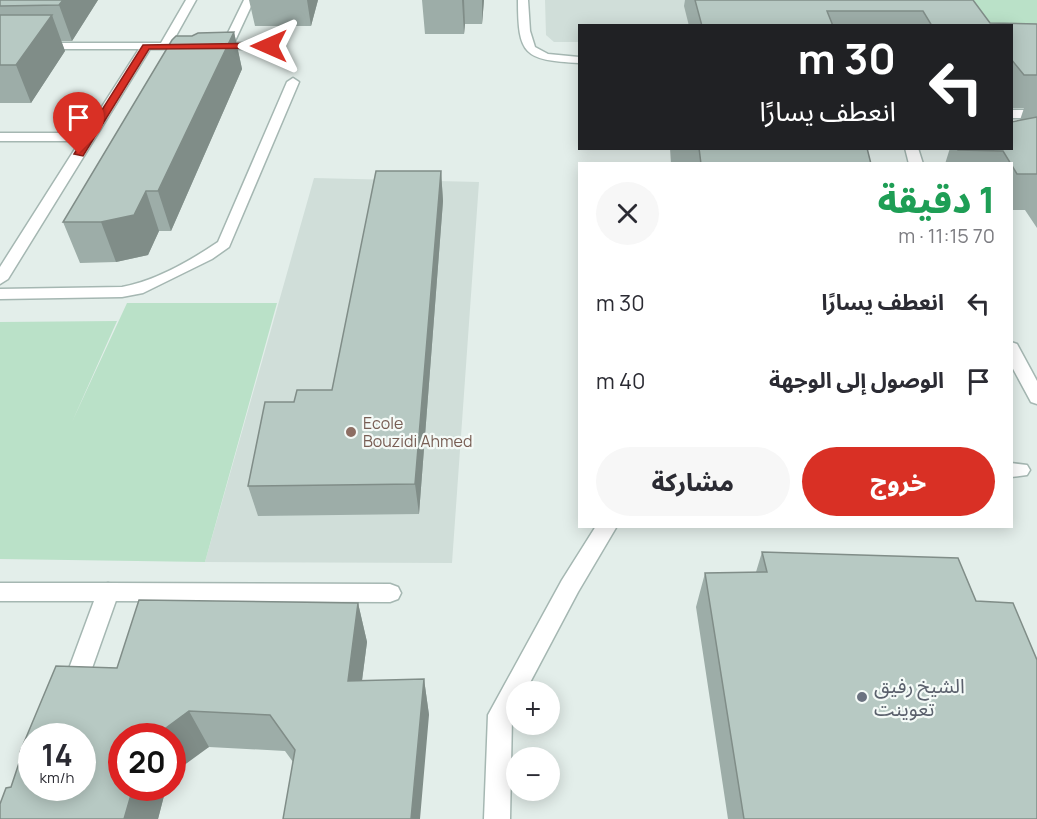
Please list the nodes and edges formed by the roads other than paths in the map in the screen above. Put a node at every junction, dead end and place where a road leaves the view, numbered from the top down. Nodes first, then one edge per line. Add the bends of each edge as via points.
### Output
1 (191, 0) edge
2 (249, 0) edge
3 (523, 0) edge
4 (0, 46) edge
5 (226, 46) junction
6 (269, 46) dead end
7 (146, 47) junction
8 (164, 47) junction
9 (578, 60) edge
10 (293, 82) dead end
11 (1013, 114) edge
12 (1037, 114) edge
13 (90, 136) junction
14 (0, 137) edge
15 (0, 279) edge
16 (0, 294) edge
17 (1013, 352) edge
18 (1037, 398) edge
19 (607, 528) edge
20 (0, 592) edge
21 (108, 592) junction
22 (390, 593) dead end
23 (61, 723) edge
24 (497, 819) edge

1 - 8 street
2 - 5 street
3 - 9 street via 524,42 532,52
4 - 7 street
5 - 6 street
5 - 8 street
7 - 8 street
7 - 13 street
10 - 16 street via 224,244 143,288
11 - 12 street
13 - 14 street
13 - 15 street
17 - 18 street
19 - 24 street via 570,586 500,715
20 - 21 street
21 - 22 street
21 - 23 street

